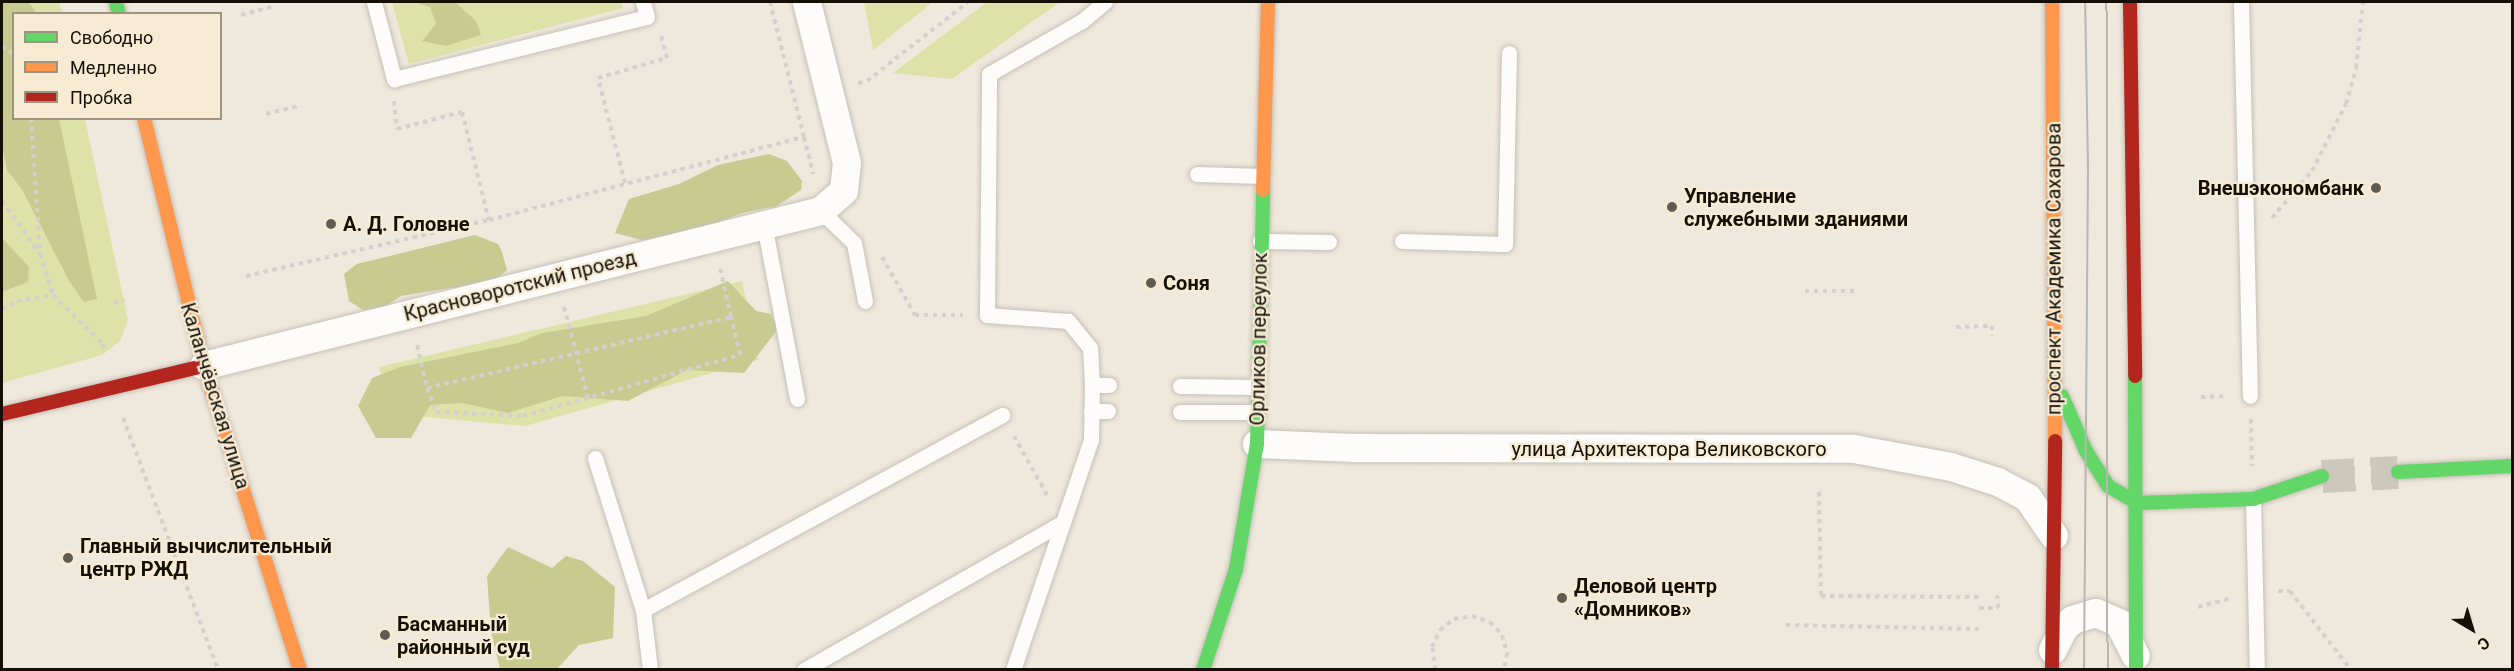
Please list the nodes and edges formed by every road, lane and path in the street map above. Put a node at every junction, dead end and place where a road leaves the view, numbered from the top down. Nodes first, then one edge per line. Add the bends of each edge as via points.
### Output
1 (374, 2) edge
2 (643, 2) edge
3 (770, 2) edge
4 (807, 2) edge
5 (968, 2) edge
6 (1105, 2) edge
7 (1268, 2) edge
8 (2052, 2) edge
9 (2130, 2) edge
10 (2241, 2) edge
11 (2363, 2) edge
12 (275, 6) dead end
13 (241, 15) dead end
14 (647, 17) junction
15 (1509, 53) dead end
16 (394, 79) junction
17 (829, 89) junction
18 (301, 105) dead end
19 (266, 114) dead end
20 (30, 120) edge
21 (144, 120) edge
22 (1197, 174) dead end
23 (1262, 176) junction
24 (625, 183) junction
25 (2, 201) edge
26 (821, 210) junction
27 (2275, 214) dead end
28 (489, 220) junction
29 (764, 224) junction
30 (1402, 241) dead end
31 (1260, 242) junction
32 (1329, 242) dead end
33 (854, 243) junction
34 (40, 254) junction
35 (720, 267) dead end
36 (246, 276) dead end
37 (1805, 291) dead end
38 (1854, 291) dead end
39 (53, 295) junction
40 (125, 300) dead end
41 (865, 301) dead end
42 (114, 303) dead end
43 (564, 307) dead end
44 (2, 310) edge
45 (987, 315) junction
46 (731, 317) junction
47 (1956, 327) dead end
48 (1992, 336) dead end
49 (417, 344) dead end
50 (106, 353) dead end
51 (576, 353) junction
52 (204, 366) junction
53 (2056, 378) junction
54 (1092, 385) junction
55 (1108, 385) dead end
56 (1180, 386) dead end
57 (1257, 387) junction
58 (427, 388) junction
59 (2250, 396) junction
60 (2201, 397) dead end
61 (588, 398) junction
62 (797, 399) dead end
63 (1091, 411) junction
64 (1108, 411) dead end
65 (1180, 412) dead end
66 (1257, 412) junction
67 (2, 414) edge
68 (1002, 415) joint
69 (124, 419) dead end
70 (1257, 444) junction
71 (595, 458) dead end
72 (2512, 466) edge
73 (2398, 472) tunnel mouth
74 (2322, 476) tunnel mouth
75 (1819, 492) dead end
76 (2253, 499) junction
77 (2137, 503) junction
78 (1063, 522) junction
79 (2054, 536) junction
80 (2255, 592) junction
81 (1997, 595) dead end
82 (1979, 597) dead end
83 (2198, 607) dead end
84 (1979, 608) dead end
85 (643, 610) junction
86 (1786, 625) dead end
87 (1979, 629) dead end
88 (2053, 660) edge
89 (2136, 663) edge
90 (218, 669) edge
91 (300, 669) edge
92 (650, 669) edge
93 (804, 669) edge
94 (1013, 669) edge
95 (1203, 669) edge
96 (1435, 669) edge
97 (1504, 669) edge
98 (2257, 669) edge
99 (2351, 669) edge

1 - 16 lane
2 - 14 lane
3 - 24 path via 804,137
4 - 17 street, Красноворотский проезд
5 - 17 path via 867,81
6 - 45 lane via 1082,21 988,74
7 - 23 main road, Орликов переулок
8 - 53 main road, проспект Академика Сахарова
9 - 77 main road
10 - 59 lane
11 - 27 path via 2356,68 2346,104 2312,171
12 - 13 path
14 - 16 lane
14 - 24 path via 661,33 667,58 598,78
15 - 30 lane via 1504,244
16 - 28 path via 397,129 462,112
17 - 26 street, Красноворотский проезд via 847,163 844,191
18 - 19 path
20 - 34 path
21 - 52 main road, Каланчёвская улица
22 - 23 lane
23 - 31 main road, Орликов переулок
24 - 28 path
25 - 34 path
26 - 29 street, Красноворотский проезд
26 - 33 lane
28 - 36 path
29 - 52 street, Красноворотский проезд
29 - 62 lane
31 - 32 lane
31 - 57 main road, Орликов переулок
33 - 41 lane
33 - 45 path via 885,258 915,315
34 - 39 path
35 - 46 path
37 - 38 path
39 - 44 path via 17,301
39 - 50 path via 103,344
40 - 42 path
43 - 51 path
45 - 54 lane via 1068,321 1090,348
46 - 51 path
46 - 61 path via 740,355
47 - 48 path via 1992,326
49 - 58 path
51 - 58 path
51 - 61 path
52 - 67 main road, Красноворотский проезд
52 - 91 main road, Каланчёвская улица
53 - 77 main road via 2068,417 2108,486
53 - 79 main road, проспект Академика Сахарова
54 - 55 lane
54 - 63 lane
56 - 57 lane
57 - 66 main road, Орликов переулок
58 - 61 path via 436,412 523,416
59 - 60 path
59 - 76 path
63 - 64 lane
63 - 78 lane via 1091,440
65 - 66 lane
66 - 70 main road, Орликов переулок
68 - 78 path
68 - 85 lane
69 - 90 path
70 - 79 street, улица Архитектора Великовского via 1355,448 1854,449 1952,467 1998,482 2028,498
70 - 95 main road, Орликов переулок via 1236,568
71 - 85 lane
72 - 73 main road
74 - 76 main road
75 - 82 path via 1821,596
76 - 77 main road
76 - 80 lane
77 - 89 main road
78 - 93 lane
78 - 94 lane
79 - 88 main road, проспект Академика Сахарова
80 - 83 path
80 - 98 lane
80 - 99 path via 2290,591
81 - 84 path via 1998,608
85 - 92 lane
86 - 87 path
88 - 89 street via 2064,628 2073,620 2096,613 2120,623
96 - 97 path via 1432,647 1440,630 1454,619 1472,616 1490,622 1502,635 1507,653

